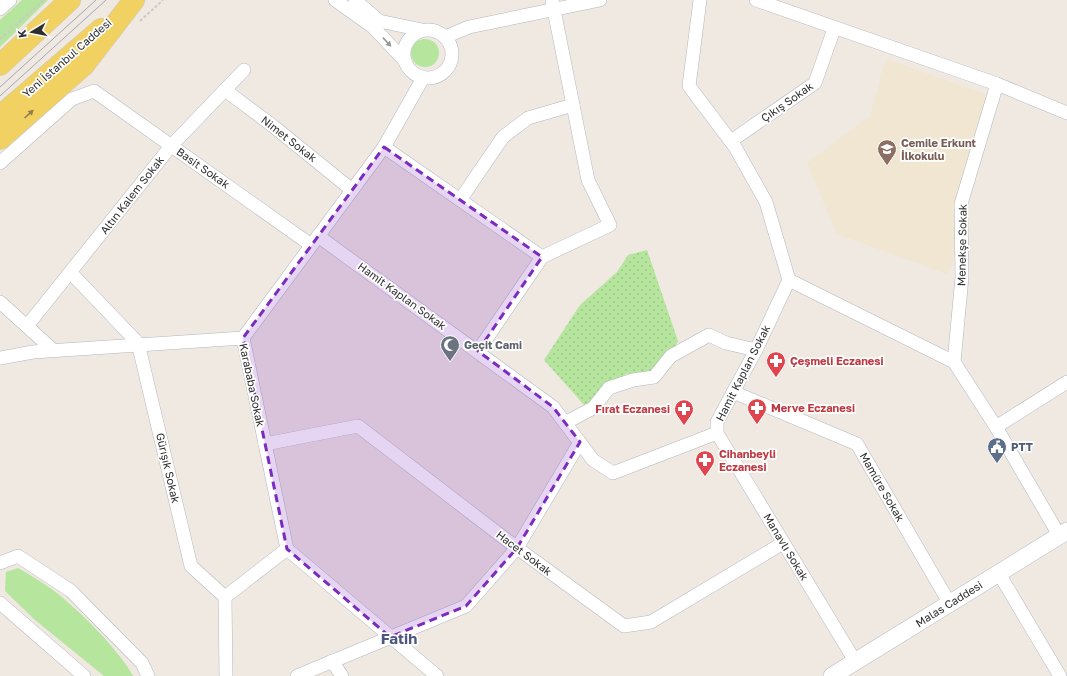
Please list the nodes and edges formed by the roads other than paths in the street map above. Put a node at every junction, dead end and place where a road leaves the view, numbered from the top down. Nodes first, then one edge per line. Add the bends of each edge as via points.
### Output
1 (10, 0) edge
2 (70, 0) edge
3 (134, 0) edge
4 (335, 0) edge
5 (355, 0) edge
6 (600, 0) edge
7 (700, 0) edge
8 (756, 0) edge
9 (553, 4) edge
10 (0, 9) edge
11 (834, 29) junction
12 (422, 30) junction
13 (445, 37) junction
14 (405, 61) junction
15 (0, 65) edge
16 (244, 70) dead end
17 (423, 78) junction
18 (998, 84) junction
19 (225, 90) junction
20 (573, 105) junction
21 (1067, 113) edge
22 (0, 116) edge
23 (0, 140) edge
24 (731, 141) junction
25 (172, 146) junction
26 (384, 147) junction
27 (0, 163) edge
28 (352, 190) junction
29 (460, 200) junction
30 (315, 241) junction
31 (542, 257) junction
32 (71, 273) junction
33 (789, 280) junction
34 (0, 302) edge
35 (27, 326) junction
36 (242, 338) junction
37 (138, 343) junction
38 (53, 350) junction
39 (756, 350) junction
40 (478, 351) junction
41 (0, 358) edge
42 (954, 362) junction
43 (1067, 382) edge
44 (733, 392) junction
45 (565, 423) junction
46 (996, 427) junction
47 (717, 433) junction
48 (580, 442) junction
49 (264, 444) junction
50 (1063, 533) edge
51 (783, 543) junction
52 (517, 548) junction
53 (287, 549) junction
54 (0, 563) edge
55 (998, 572) junction
56 (225, 597) junction
57 (0, 603) edge
58 (950, 604) junction
59 (390, 637) junction
60 (332, 661) junction
61 (855, 661) junction
62 (84, 676) edge
63 (148, 676) edge
64 (226, 676) edge
65 (297, 676) edge
66 (342, 676) edge
67 (437, 676) edge
68 (832, 676) edge
69 (1059, 676) edge

1 - 10 street
2 - 15 main road
3 - 22 main road, Yeni İstanbul Caddesi
23 -> 3 main road, Yeni İstanbul Caddesi via 84,65
4 -> 14 street via 373,27
5 - 12 street via 379,21
6 - 9 street
7 - 24 street via 689,86
8 - 11 street
9 - 13 street
9 - 20 street
11 - 18 street
11 - 24 street, Çıkış Sokak via 815,83
12 - 13 street via 437,32
12 - 14 street via 410,38 406,45
13 - 17 street via 452,48 450,64 439,76
14 - 17 street via 415,74
16 - 19 street, Altın Kalem Sokak
17 - 26 street, Karababa Sokak
18 - 21 street
18 - 42 street, Menekşe Sokak via 961,204 962,277
19 - 25 street, Altın Kalem Sokak
19 - 28 street, Nimet Sokak
20 - 29 street via 528,118 503,137
20 - 31 street via 588,180 610,225
24 - 33 street via 766,202
25 - 27 street, Basit Sokak via 94,91 72,99
25 - 30 street, Basit Sokak
25 - 32 street, Altın Kalem Sokak
26 - 28 street, Karababa Sokak
26 - 29 street
28 - 30 street, Karababa Sokak
29 - 31 street
30 - 36 street, Karababa Sokak
30 - 40 street, Hamit Kaplan Sokak
31 - 40 street
32 - 35 street, Altın Kalem Sokak
32 - 37 street
33 - 39 street, Hamit Kaplan Sokak
33 - 42 street
34 - 35 street
35 - 38 street
36 - 37 street
36 - 49 street, Karababa Sokak
37 - 38 street
37 - 56 street, Gürışık Sokak via 191,566
38 - 41 street
39 - 44 street, Hamit Kaplan Sokak
39 - 45 street via 726,343 708,335 671,356 654,377 633,380 609,388 593,408
40 - 45 street, Hamit Kaplan Sokak via 553,407
42 - 46 street
43 - 46 street
44 - 47 street, Hamit Kaplan Sokak via 717,422
44 - 58 street, Mamüre Sokak via 857,444
45 - 48 street, Hamit Kaplan Sokak
46 - 50 street
47 - 48 street, Hamit Kaplan Sokak via 613,473 593,460
47 - 51 street, Manavlı Sokak
48 - 52 street
49 - 52 street, Hacet Sokak via 358,426
49 - 53 street, Karababa Sokak
50 - 55 street, Malas Caddesi
51 - 52 street, Hacet Sokak via 651,622 624,626
51 - 61 street, Manavlı Sokak
52 - 59 street via 466,606
53 - 56 street
53 - 59 street
54 - 63 street via 18,556 71,591 142,663
55 - 58 street, Malas Caddesi
55 - 69 street
56 - 64 street
57 - 62 street
58 - 61 street, Malas Caddesi
59 - 60 street
59 - 67 street
60 - 65 street
60 - 66 street
61 - 68 street, Malas Caddesi

